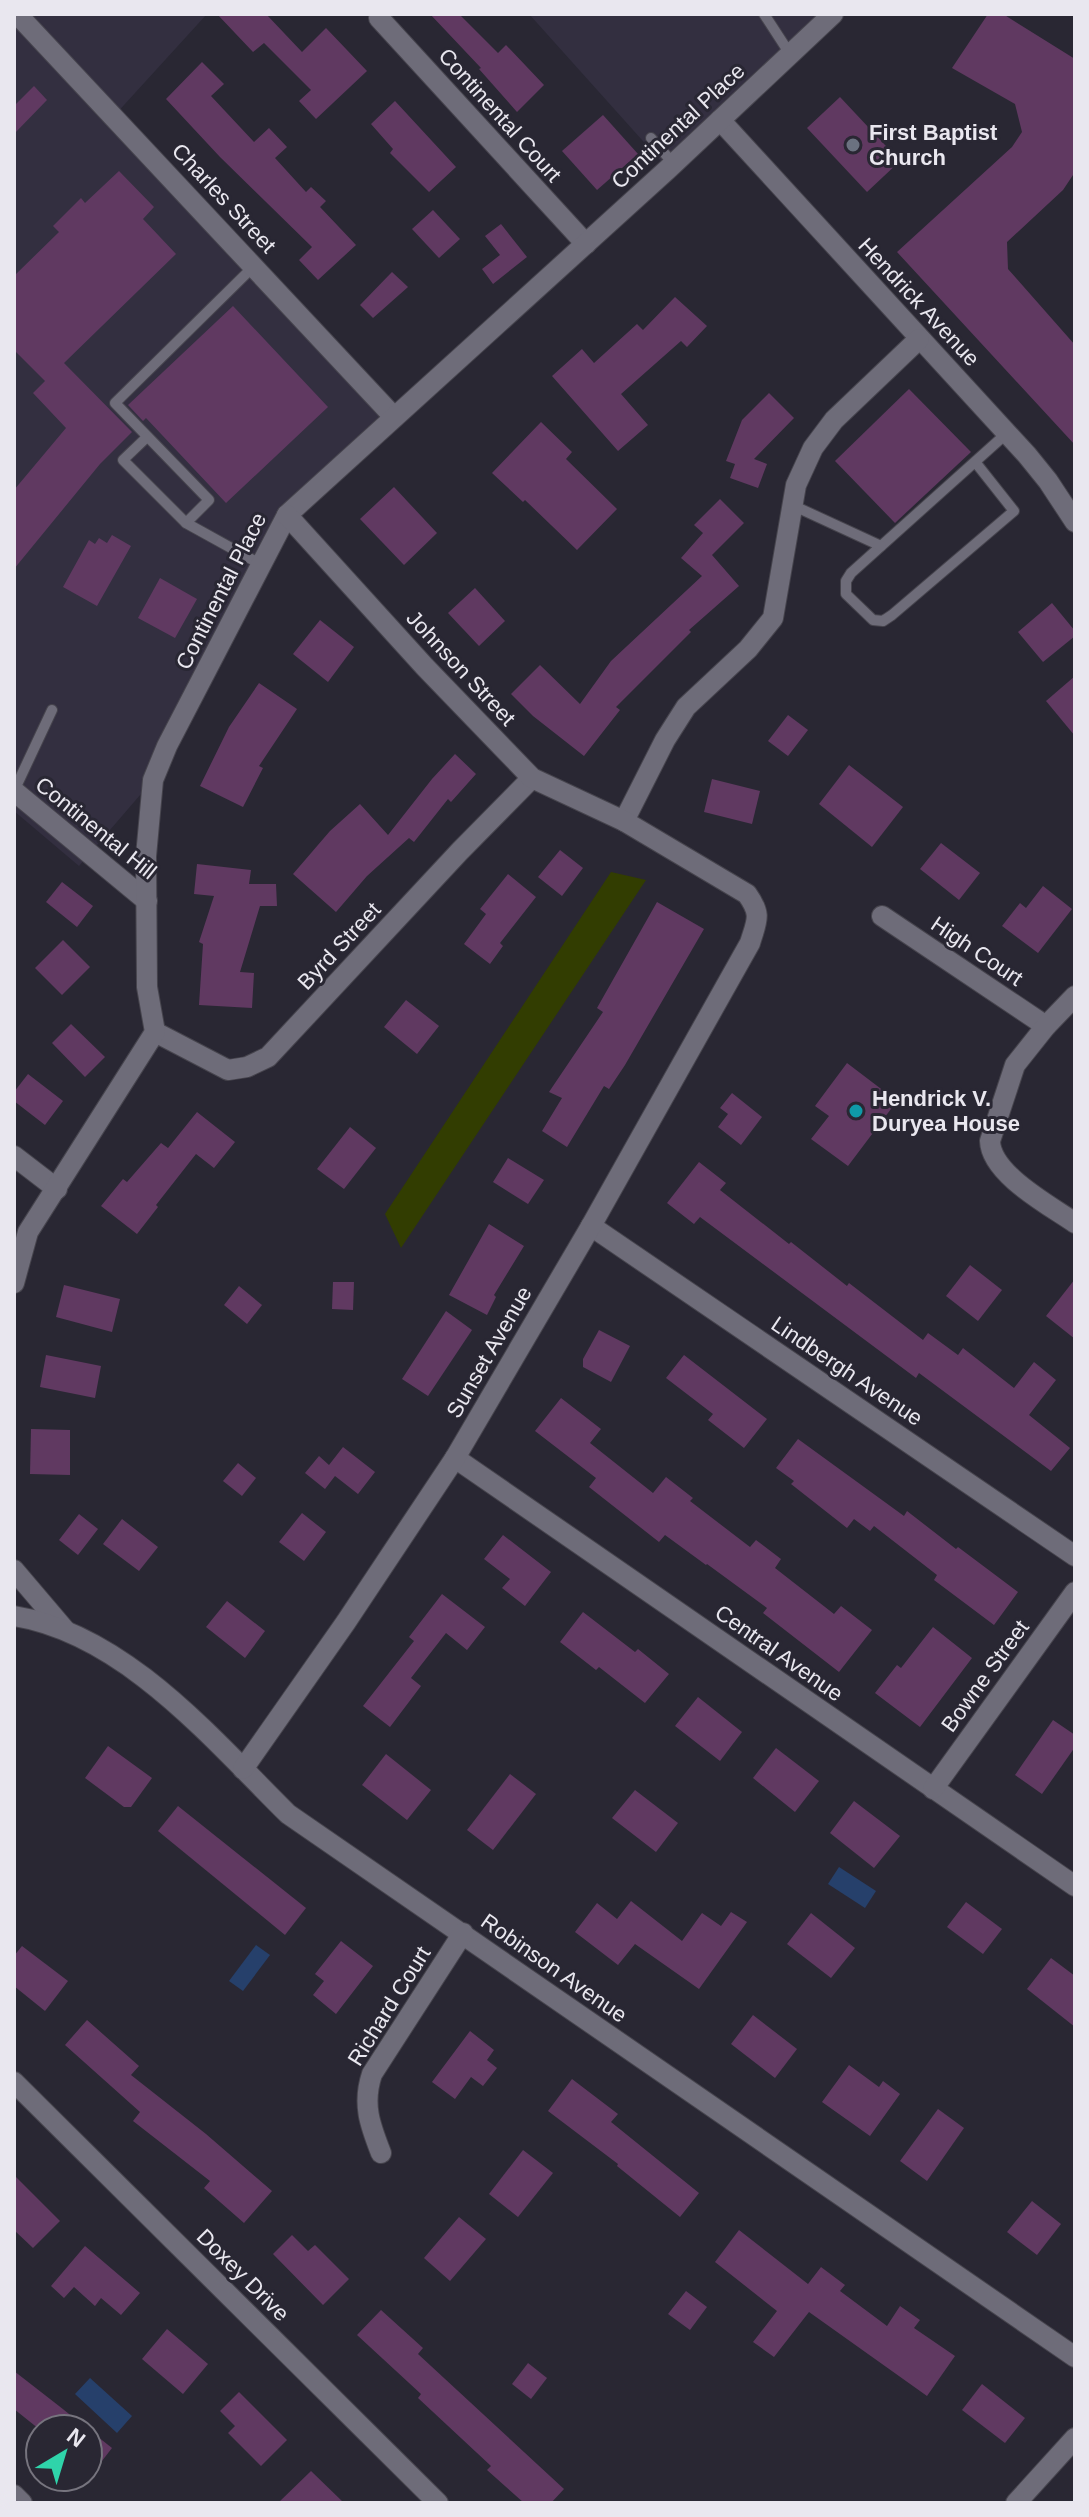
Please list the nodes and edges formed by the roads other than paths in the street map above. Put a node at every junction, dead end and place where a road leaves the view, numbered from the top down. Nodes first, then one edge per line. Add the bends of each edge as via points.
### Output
1 (17, 14) edge
2 (764, 14) edge
3 (833, 14) edge
4 (379, 18) dead end
5 (790, 54) junction
6 (720, 120) junction
7 (651, 138) dead end
8 (673, 163) junction
9 (586, 244) junction
10 (254, 266) junction
11 (919, 339) junction
12 (394, 417) junction
13 (1007, 433) junction
14 (147, 437) junction
15 (976, 463) junction
16 (792, 505) junction
17 (287, 515) junction
18 (1075, 522) edge
19 (186, 523) junction
20 (881, 546) junction
21 (262, 565) junction
22 (52, 710) dead end
23 (532, 778) junction
24 (14, 791) edge
25 (624, 821) junction
26 (147, 901) junction
27 (882, 916) dead end
28 (750, 943) joint
29 (1075, 996) edge
30 (1046, 1026) junction
31 (155, 1032) junction
32 (14, 1156) edge
33 (57, 1189) junction
34 (1075, 1223) edge
35 (591, 1226) junction
36 (14, 1283) edge
37 (455, 1458) junction
38 (1075, 1556) edge
39 (14, 1570) edge
40 (1075, 1592) edge
41 (14, 1616) edge
42 (65, 1630) junction
43 (243, 1769) junction
44 (933, 1789) junction
45 (1075, 1886) edge
46 (463, 1933) junction
47 (14, 2082) edge
48 (381, 2153) dead end
49 (1075, 2357) edge
50 (1075, 2438) edge
51 (14, 2495) edge
52 (22, 2503) edge
53 (438, 2503) edge
54 (1016, 2503) edge

1 - 10 street, Charles Street
2 - 5 lane
3 - 5 street, Continental Place
4 - 9 street, Continental Court
5 - 6 street, Continental Place
6 - 8 street, Continental Place
6 - 11 street, Hendrick Avenue
7 - 8 lane
8 - 9 street, Continental Place
9 - 12 street, Continental Place
10 - 12 street, Charles Street
10 - 14 lane via 115,403
11 - 13 street, Hendrick Avenue
11 - 16 street via 834,420 813,448
12 - 17 street, Continental Place
13 - 15 lane
13 - 18 street, Hendrick Avenue
14 - 19 lane via 209,500
14 - 19 lane via 123,460
15 - 20 lane
15 - 20 lane via 1014,511 883,621 873,620 846,594 846,581
16 - 20 lane
16 - 25 street via 773,618 686,707
17 - 21 street, Continental Place
17 - 23 street, Johnson Street
19 - 21 lane
21 - 26 street, Continental Place via 153,780
22 - 24 lane
23 - 25 street, Johnson Street
23 - 31 street, Byrd Street via 268,1057 228,1070
24 - 26 street, Continental Hill
25 - 28 street, Johnson Street via 747,894 758,916
26 - 31 street, Continental Place via 147,987
27 - 30 street, High Court
28 - 35 street, Sunset Avenue
29 - 30 street
30 - 34 street via 1015,1065 990,1152 999,1167
31 - 33 street
32 - 33 street
33 - 36 street via 28,1232
35 - 37 street, Sunset Avenue
35 - 38 street, Lindbergh Avenue
37 - 43 street, Sunset Avenue
37 - 44 street, Central Avenue
39 - 42 street
40 - 44 street, Bowne Street
41 - 42 street, Robinson Avenue
42 - 43 street, Robinson Avenue via 139,1674
43 - 46 street, Robinson Avenue via 288,1814
44 - 45 street, Central Avenue
46 - 48 street, Richard Court via 372,2074 366,2105
46 - 49 street, Robinson Avenue
47 - 53 street, Doxey Drive
50 - 54 street
51 - 52 street

